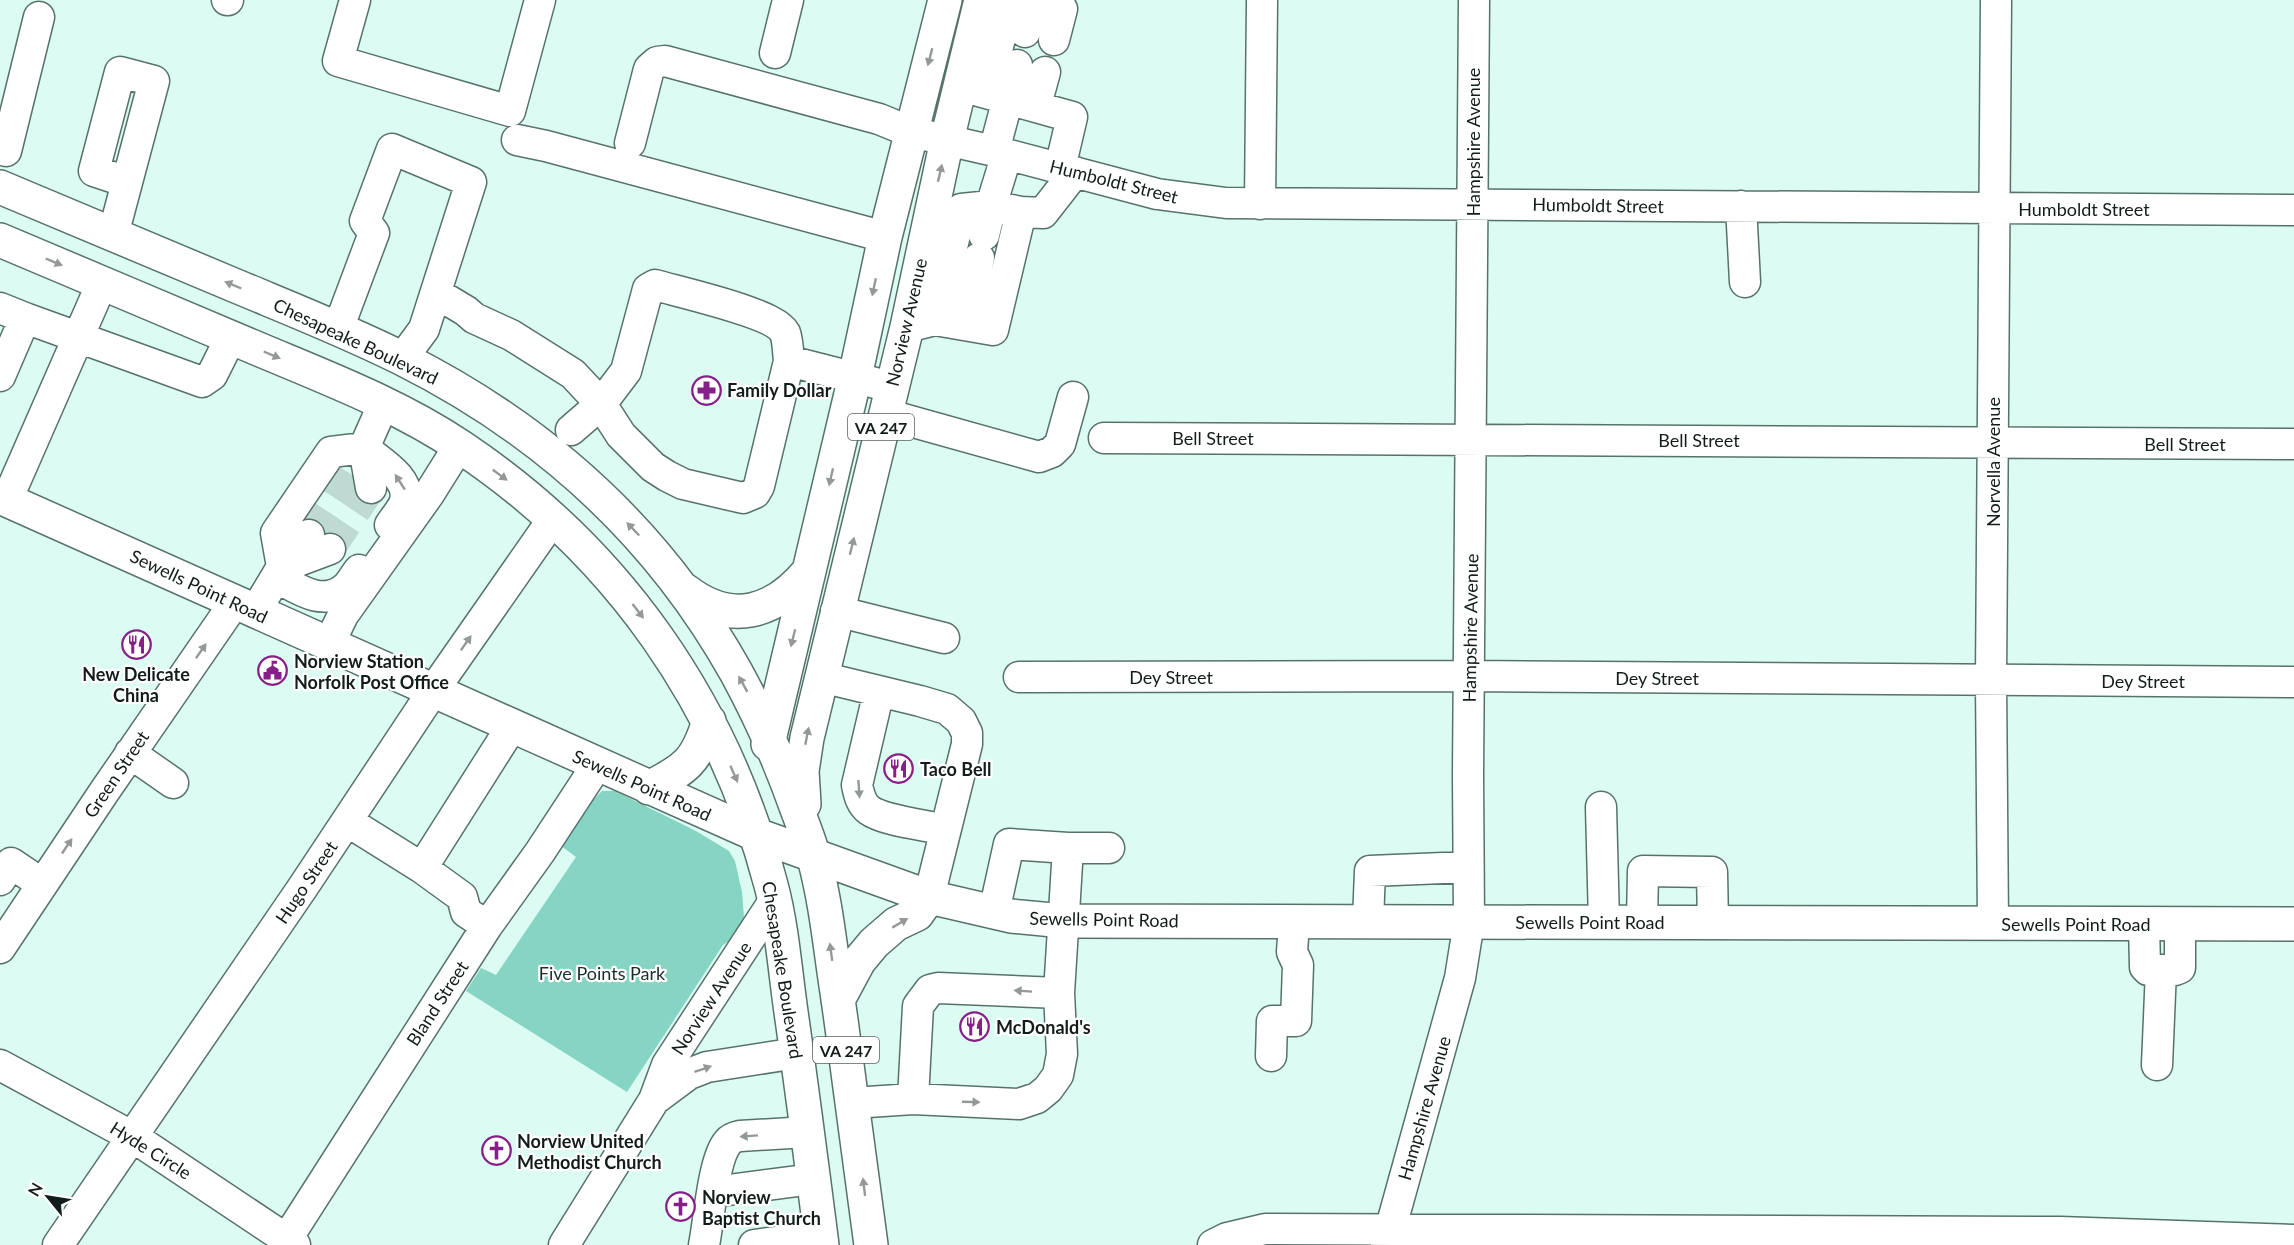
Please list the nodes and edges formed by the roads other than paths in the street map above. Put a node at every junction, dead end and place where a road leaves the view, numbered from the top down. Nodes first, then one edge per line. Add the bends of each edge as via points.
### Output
1 (355, 0) edge
2 (540, 0) edge
3 (788, 0) edge
4 (945, 0) edge
5 (1262, 0) edge
6 (1474, 0) edge
7 (1996, 0) edge
8 (1002, 2) edge
9 (39, 17) dead end
10 (1025, 32) dead end
11 (1054, 40) dead end
12 (775, 52) dead end
13 (1045, 72) dead end
14 (1012, 84) junction
15 (961, 86) junction
16 (910, 132) junction
17 (517, 140) dead end
18 (947, 140) junction
19 (630, 143) dead end
20 (1000, 153) junction
21 (2, 155) edge
22 (1067, 170) junction
23 (127, 182) dead end
24 (0, 187) edge
25 (1473, 203) junction
26 (1260, 204) junction
27 (992, 206) junction
28 (1741, 206) junction
29 (946, 208) junction
30 (1995, 208) junction
31 (2294, 210) edge
32 (1021, 212) junction
33 (113, 235) junction
34 (885, 237) junction
35 (0, 240) edge
36 (1745, 282) dead end
37 (102, 283) junction
38 (436, 292) junction
39 (13, 313) edge
40 (474, 318) junction
41 (921, 323) junction
42 (965, 325) junction
43 (338, 329) junction
44 (424, 329) junction
45 (231, 337) junction
46 (79, 338) junction
47 (402, 358) junction
48 (789, 361) junction
49 (0, 376) edge
50 (855, 377) junction
51 (1073, 397) dead end
52 (888, 400) junction
53 (384, 404) junction
54 (601, 404) junction
55 (570, 430) junction
56 (528, 436) junction
57 (1104, 438) dead end
58 (1472, 440) junction
59 (1993, 441) junction
60 (2294, 444) edge
61 (459, 446) junction
62 (566, 464) junction
63 (362, 470) junction
64 (4, 499) edge
65 (553, 519) junction
66 (390, 525) dead end
67 (320, 542) tunnel mouth
68 (371, 553) dead end
69 (279, 572) junction
70 (809, 572) junction
71 (684, 590) junction
72 (245, 607) junction
73 (837, 610) junction
74 (944, 638) dead end
75 (329, 645) junction
76 (1470, 676) junction
77 (820, 677) junction
78 (1019, 677) dead end
79 (1991, 680) junction
80 (2294, 682) edge
81 (433, 691) junction
82 (879, 691) junction
83 (709, 721) junction
84 (512, 726) junction
85 (769, 737) junction
86 (130, 753) junction
87 (597, 765) junction
88 (173, 783) dead end
89 (650, 788) junction
90 (1601, 807) dead end
91 (347, 821) junction
92 (945, 830) junction
93 (757, 835) junction
94 (1068, 848) junction
95 (1109, 848) dead end
96 (814, 856) junction
97 (1468, 867) junction
98 (422, 868) junction
99 (0, 880) edge
100 (42, 884) junction
101 (929, 897) junction
102 (774, 901) junction
103 (994, 912) junction
104 (1064, 921) junction
105 (1368, 921) junction
106 (1294, 922) junction
107 (1469, 922) junction
108 (1604, 922) junction
109 (1642, 922) junction
110 (1713, 922) junction
111 (1993, 924) junction
112 (2144, 924) junction
113 (2180, 924) junction
114 (2294, 924) edge
115 (487, 926) junction
116 (1, 944) edge
117 (2161, 970) junction
118 (1059, 993) junction
119 (838, 1000) junction
120 (797, 1053) junction
121 (1272, 1056) dead end
122 (0, 1065) edge
123 (2157, 1065) dead end
124 (913, 1099) junction
125 (654, 1100) junction
126 (853, 1103) junction
127 (807, 1132) junction
128 (133, 1137) junction
129 (813, 1179) junction
130 (713, 1192) junction
131 (1388, 1237) edge
132 (1676, 1238) edge
133 (2003, 1239) edge
134 (2294, 1240) edge
135 (821, 1241) edge
136 (288, 1243) edge
137 (58, 1245) edge
138 (564, 1245) edge
139 (704, 1245) edge
140 (754, 1245) edge
141 (871, 1245) edge
142 (1213, 1245) edge

1 - 2 street via 338,61 510,111
3 - 12 street
4 -> 16 main road, Norview Avenue / VA 247
5 - 26 street
6 - 25 street, Hampshire Avenue
7 - 30 street, Norvella Avenue
8 - 10 street
8 - 11 street via 1062,9
8 - 14 street via 988,81
8 - 15 main road, Norview Avenue / VA 247
9 - 21 street
13 - 14 street via 1039,94
14 - 15 street
14 - 20 street
14 - 22 street via 1072,117
15 - 18 main road, Norview Avenue / VA 247
16 - 18 street, Humboldt Street
16 - 19 street, Humboldt Street via 879,119 665,61 649,69
16 - 34 main road, Norview Avenue / VA 247
17 - 34 street
18 - 20 street, Humboldt Street
29 -> 18 main road, Norview Avenue / VA 247
20 - 22 street, Humboldt Street
20 - 27 street
22 - 26 street, Humboldt Street via 1180,198
22 - 32 street via 1043,213
23 - 33 street
24 - 33 main road, Chesapeake Boulevard
25 - 26 street, Humboldt Street
25 - 28 street, Humboldt Street
25 - 58 street, Hampshire Avenue
27 - 29 street
27 - 32 street
27 - 42 street
28 - 30 street, Humboldt Street
28 - 36 street
29 - 41 main road, Norview Avenue / VA 247
30 - 31 street, Humboldt Street
30 - 59 street, Norvella Avenue
32 - 42 street via 993,330
43 -> 33 main road, Chesapeake Boulevard
34 -> 50 main road, Norview Avenue / VA 247
35 -> 37 main road, Chesapeake Boulevard
37 - 45 main road, Chesapeake Boulevard
37 - 46 street
38 - 40 street
38 - 43 street via 471,182 392,149 365,221 374,233
38 - 44 street
39 - 46 street
39 - 49 street
40 - 44 street via 463,324
40 - 54 street via 511,334 573,374
41 - 42 street
41 - 52 main road, Norview Avenue / VA 247
43 - 47 main road, Chesapeake Boulevard
44 - 47 street
45 - 46 street via 212,375 202,382
45 -> 53 main road, Chesapeake Boulevard
46 - 64 street
47 - 53 main road
47 - 56 main road, Chesapeake Boulevard
48 - 50 street
48 - 54 street via 785,334 778,325 728,305 656,285 648,289 626,370
48 - 54 street via 759,486 755,493 743,498 683,484 653,467 621,435
50 - 52 street
50 -> 70 main road, Norview Avenue / VA 247
51 - 52 street via 1060,444 1039,457
73 -> 52 main road, Norview Avenue / VA 247
53 - 61 main road, Chesapeake Boulevard
53 - 63 street
54 - 55 street
55 - 56 street via 562,427
55 - 62 street via 573,443
56 - 62 main road, Chesapeake Boulevard
57 - 58 street, Bell Street
58 - 59 street, Bell Street
58 - 76 street, Hampshire Avenue
59 - 60 street, Bell Street
59 - 79 street, Norvella Avenue
61 -> 65 main road, Chesapeake Boulevard
61 - 75 street via 344,615
71 -> 62 main road, Chesapeake Boulevard via 647,544
66 -> 63 street via 405,502 406,488 398,476
63 - 69 street via 331,452 276,533
64 - 72 main road, Sewells Point Road
81 -> 65 street, Hugo Street
65 -> 83 main road, Chesapeake Boulevard via 640,612 681,670
67 - 69 street
68 - 69 street via 344,589 329,597 313,596
69 - 72 street, Green Street
70 - 71 main road via 782,598 763,608 741,612 706,605
70 -> 85 main road, Norview Avenue / VA 247
85 -> 71 main road, Chesapeake Boulevard via 718,640
72 - 75 main road, Sewells Point Road
86 -> 72 street, Green Street
73 - 74 street
73 - 77 main road, Norview Avenue / VA 247
75 - 81 main road, Sewells Point Road
76 - 78 street, Dey Street
76 - 79 street, Dey Street
76 - 97 street, Hampshire Avenue
77 - 82 street
96 -> 77 main road, Norview Avenue / VA 247 via 802,771
79 - 80 street, Dey Street
79 - 111 street, Norvella Avenue
81 - 84 main road, Sewells Point Road
81 - 91 street, Hugo Street
82 - 92 street via 947,710 961,721 968,744
82 -> 92 street via 857,785 860,799 868,810 882,816
83 - 89 main road via 694,758
83 -> 93 main road, Chesapeake Boulevard
84 - 87 main road, Sewells Point Road
84 - 98 street
85 - 93 main road, Norview Avenue / VA 247
85 - 96 main road, Chesapeake Boulevard
86 - 88 street
100 -> 86 street, Green Street
87 - 89 main road, Sewells Point Road
87 - 115 street, Bland Street
89 - 93 main road, Sewells Point Road
90 - 108 street
91 - 98 street
91 - 128 street, Hugo Street
92 - 101 street
93 - 96 main road, Sewells Point Road
93 - 102 main road, Chesapeake Boulevard / VA 247
94 - 95 street
94 - 103 street via 1009,843
94 - 104 street
96 - 101 main road, Sewells Point Road
119 -> 96 main road, Chesapeake Boulevard / VA 247
97 - 105 street via 1370,871
97 - 107 street, Hampshire Avenue
98 - 115 street via 462,897 466,912
99 - 100 street via 11,863
100 - 116 street, Green Street
101 - 103 main road, Sewells Point Road
119 -> 101 main road via 874,943 896,924 917,914
102 - 120 main road, Chesapeake Boulevard / VA 247
102 - 125 street, Norview Avenue via 667,1065
103 - 104 main road, Sewells Point Road
104 - 106 main road, Sewells Point Road
104 - 118 street
105 - 106 main road, Sewells Point Road
105 - 107 main road, Sewells Point Road
106 - 121 street via 1292,952 1298,964 1296,1022 1272,1021
107 - 108 main road, Sewells Point Road
107 - 131 street, Hampshire Avenue via 1460,978
108 - 109 main road, Sewells Point Road
109 - 110 main road, Sewells Point Road
109 - 110 street via 1644,871 1712,872
110 - 111 main road, Sewells Point Road
111 - 112 main road, Sewells Point Road
112 - 113 main road, Sewells Point Road
112 - 117 street via 2145,967
113 - 114 main road, Sewells Point Road
113 - 117 street via 2180,968
115 - 136 street, Bland Street
117 - 123 street
124 -> 118 street via 1019,1104 1037,1098 1058,1075 1062,1054
118 -> 124 street via 930,990 918,1006
119 - 126 main road, Chesapeake Boulevard / VA 247
125 -> 120 street, Norview Avenue via 689,1074 707,1067
120 - 127 main road, Chesapeake Boulevard / VA 247
122 - 128 street, Hyde Circle
124 - 126 street
125 - 138 street, Norview Avenue
141 -> 126 main road, Chesapeake Boulevard / VA 247
127 - 129 main road, Chesapeake Boulevard / VA 247
127 -> 130 street via 732,1138 722,1152
128 - 136 street, Hyde Circle
128 - 137 street, Hugo Street
129 - 130 street
129 - 135 main road, Chesapeake Boulevard / VA 247
130 - 139 street
131 - 132 street
131 - 142 street via 1265,1229
132 - 133 street
133 - 134 street
135 - 140 street

